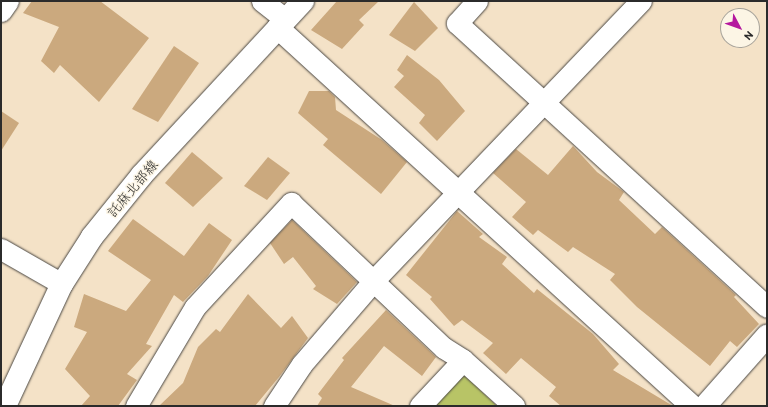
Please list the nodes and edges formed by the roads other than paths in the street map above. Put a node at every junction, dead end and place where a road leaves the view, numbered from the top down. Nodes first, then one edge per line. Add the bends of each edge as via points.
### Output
1 (8, 1) edge
2 (262, 1) edge
3 (303, 1) edge
4 (477, 1) edge
5 (641, 1) edge
6 (1, 11) edge
7 (282, 24) junction
8 (543, 103) junction
9 (457, 192) junction
10 (1, 249) edge
11 (375, 279) junction
12 (62, 284) junction
13 (767, 307) edge
14 (767, 336) edge
15 (463, 360) junction
16 (5, 406) edge
17 (136, 406) edge
18 (274, 406) edge
19 (420, 406) edge
20 (514, 406) edge
21 (692, 406) edge
22 (705, 406) edge

1 - 6 street
2 - 7 street
3 - 7 street, 託麻北部線
4 - 8 street via 457,23
5 - 8 street
7 - 9 street
7 - 12 street, 託麻北部線 via 142,175 92,237
8 - 9 street
8 - 13 street
9 - 11 street
9 - 21 street
10 - 12 street
11 - 15 street via 444,348
11 - 17 street via 291,203 195,307
11 - 18 street via 302,364
12 - 16 street, 託麻北部線
14 - 22 street
15 - 19 street
15 - 20 street

